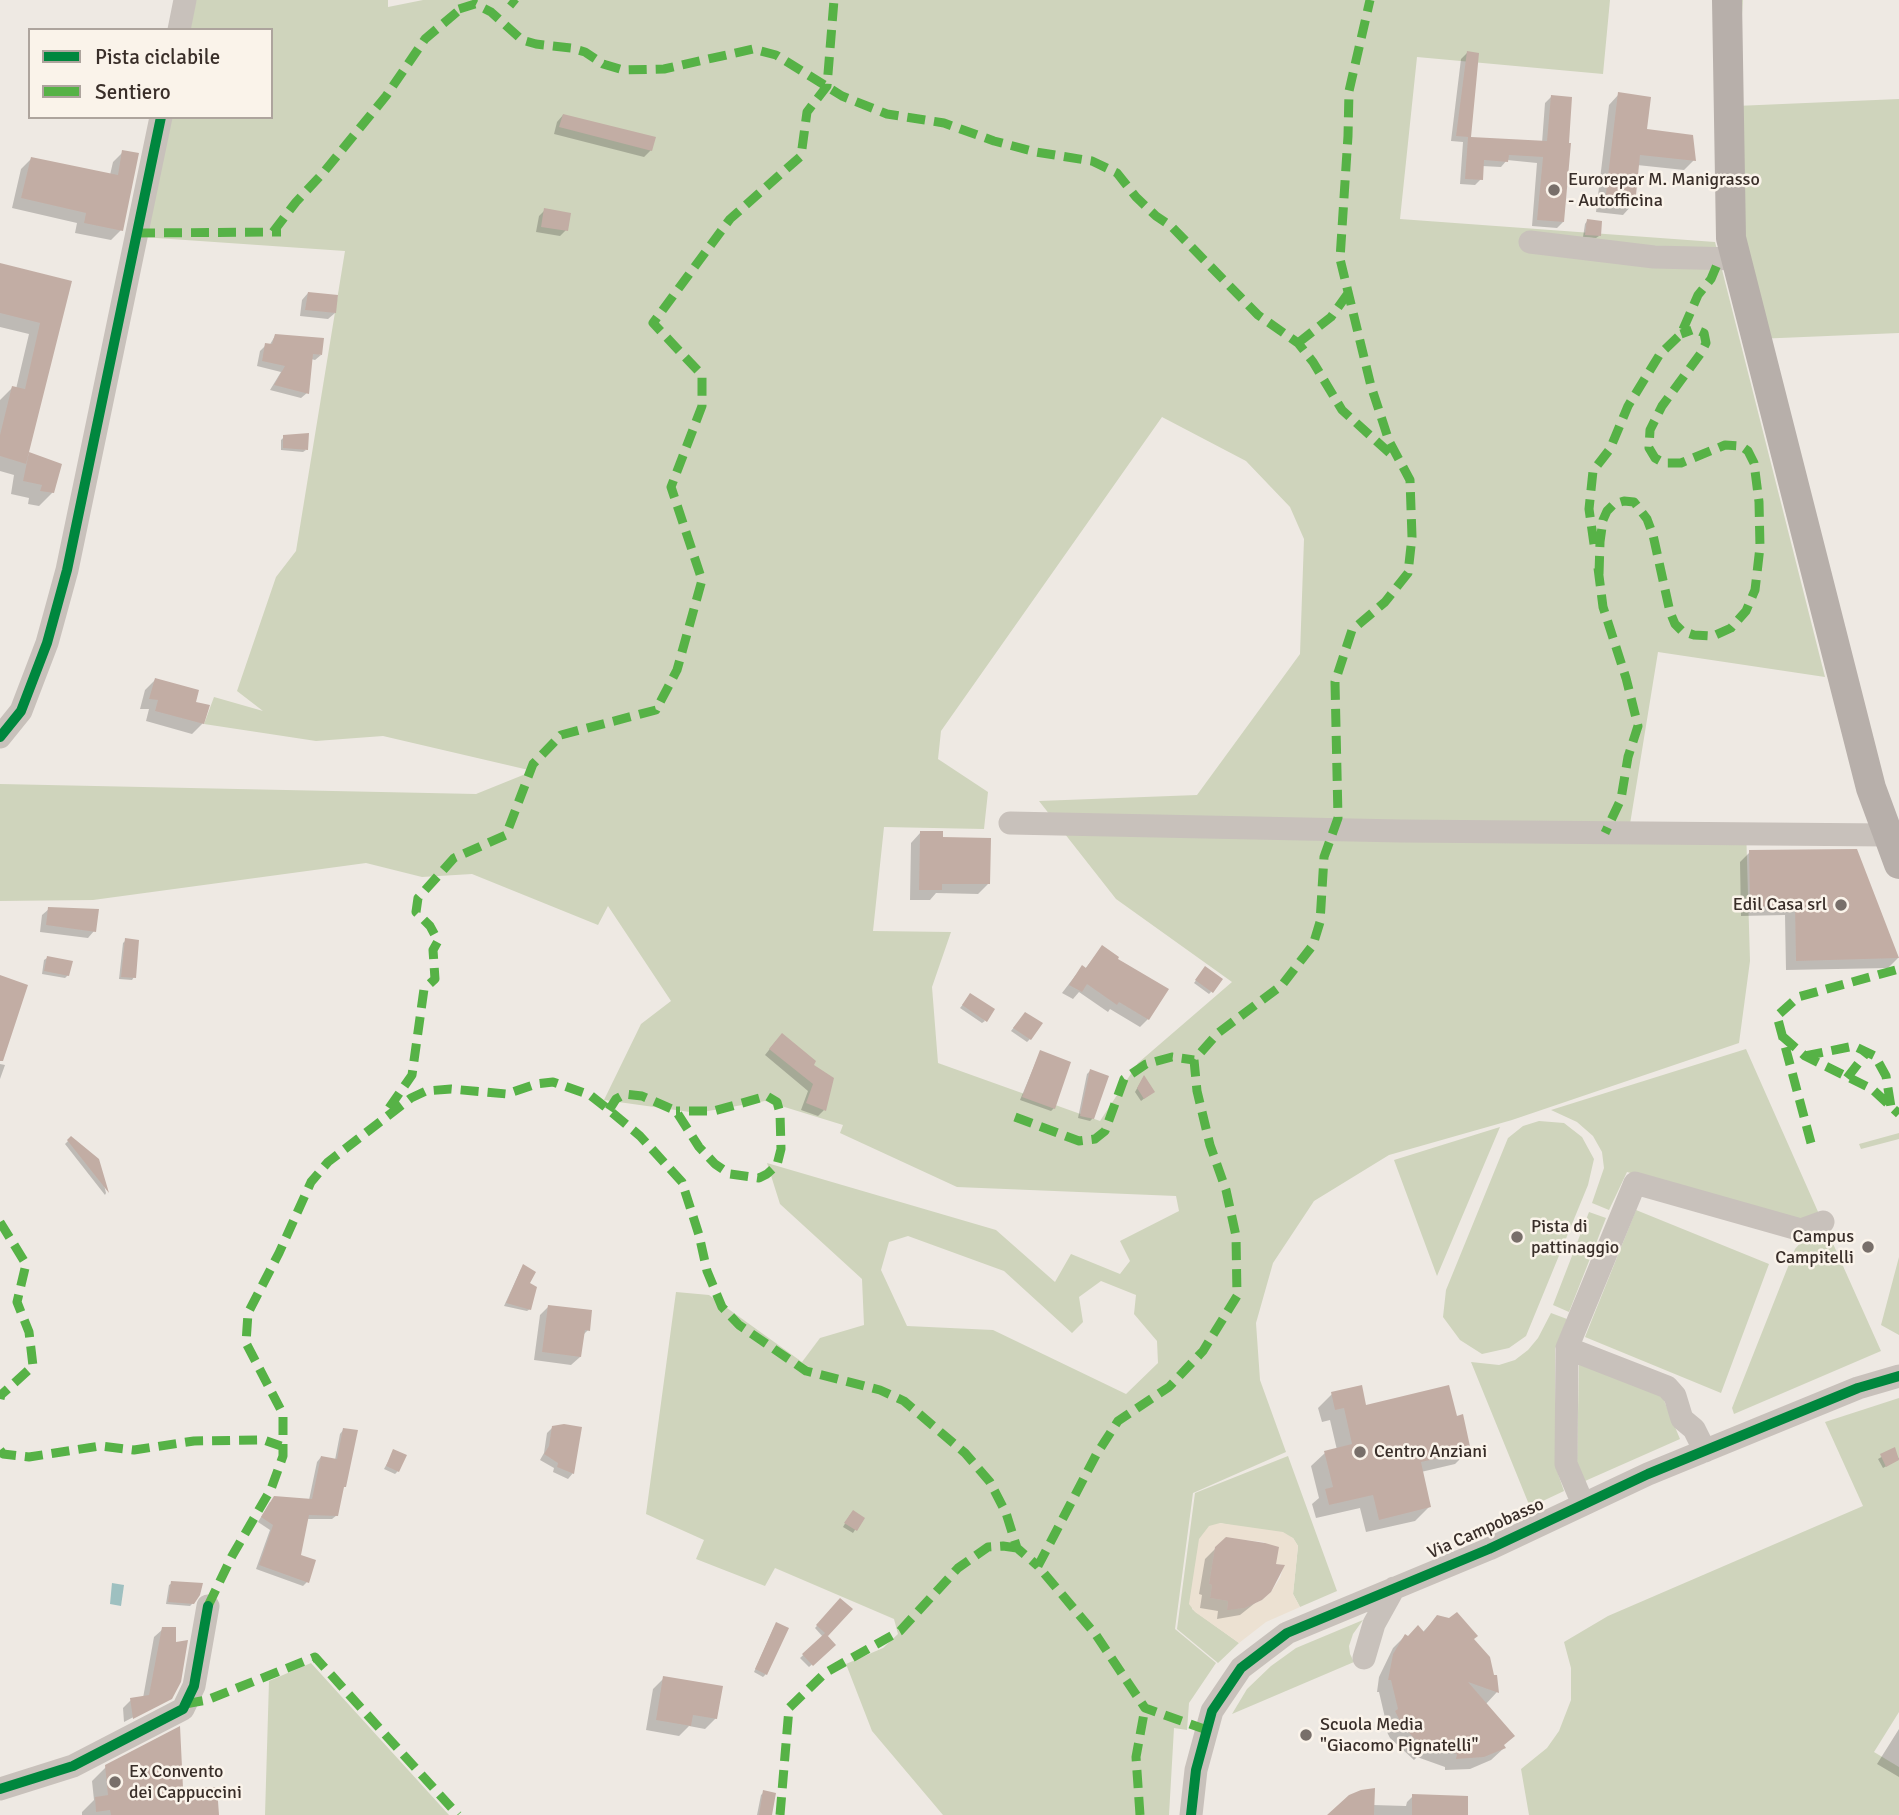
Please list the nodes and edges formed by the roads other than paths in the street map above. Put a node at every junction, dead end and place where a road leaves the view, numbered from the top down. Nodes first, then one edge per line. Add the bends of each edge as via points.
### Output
1 (185, 0) edge
2 (1727, 0) edge
3 (179, 28) edge
4 (161, 119) edge
5 (1530, 242) dead end
6 (1737, 259) junction
7 (0, 737) edge
8 (1010, 823) dead end
9 (1888, 835) junction
10 (1899, 864) edge
11 (1823, 1222) dead end
12 (1567, 1348) junction
13 (1899, 1376) edge
14 (1700, 1441) junction
15 (1579, 1495) junction
16 (1394, 1588) junction
17 (208, 1606) dead end
18 (1364, 1658) dead end
19 (0, 1789) edge
20 (1192, 1815) edge

1 - 3 street
2 - 6 main road via 1731,239
4 - 7 street via 67,570 47,643 21,711
5 - 6 street via 1654,257
6 - 9 main road via 1871,788
8 - 9 street
9 - 10 main road
11 - 12 street via 1801,1230 1635,1183
12 - 14 street via 1667,1387 1682,1419
12 - 15 street via 1566,1464
13 - 14 street, Via Campobasso
14 - 15 street, Via Campobasso
15 - 16 street, Via Campobasso via 1489,1549
16 - 18 street via 1374,1624
16 - 20 street, Via Campobasso via 1287,1633 1241,1668 1212,1711 1196,1770
17 - 19 street via 194,1686 183,1709 73,1766

